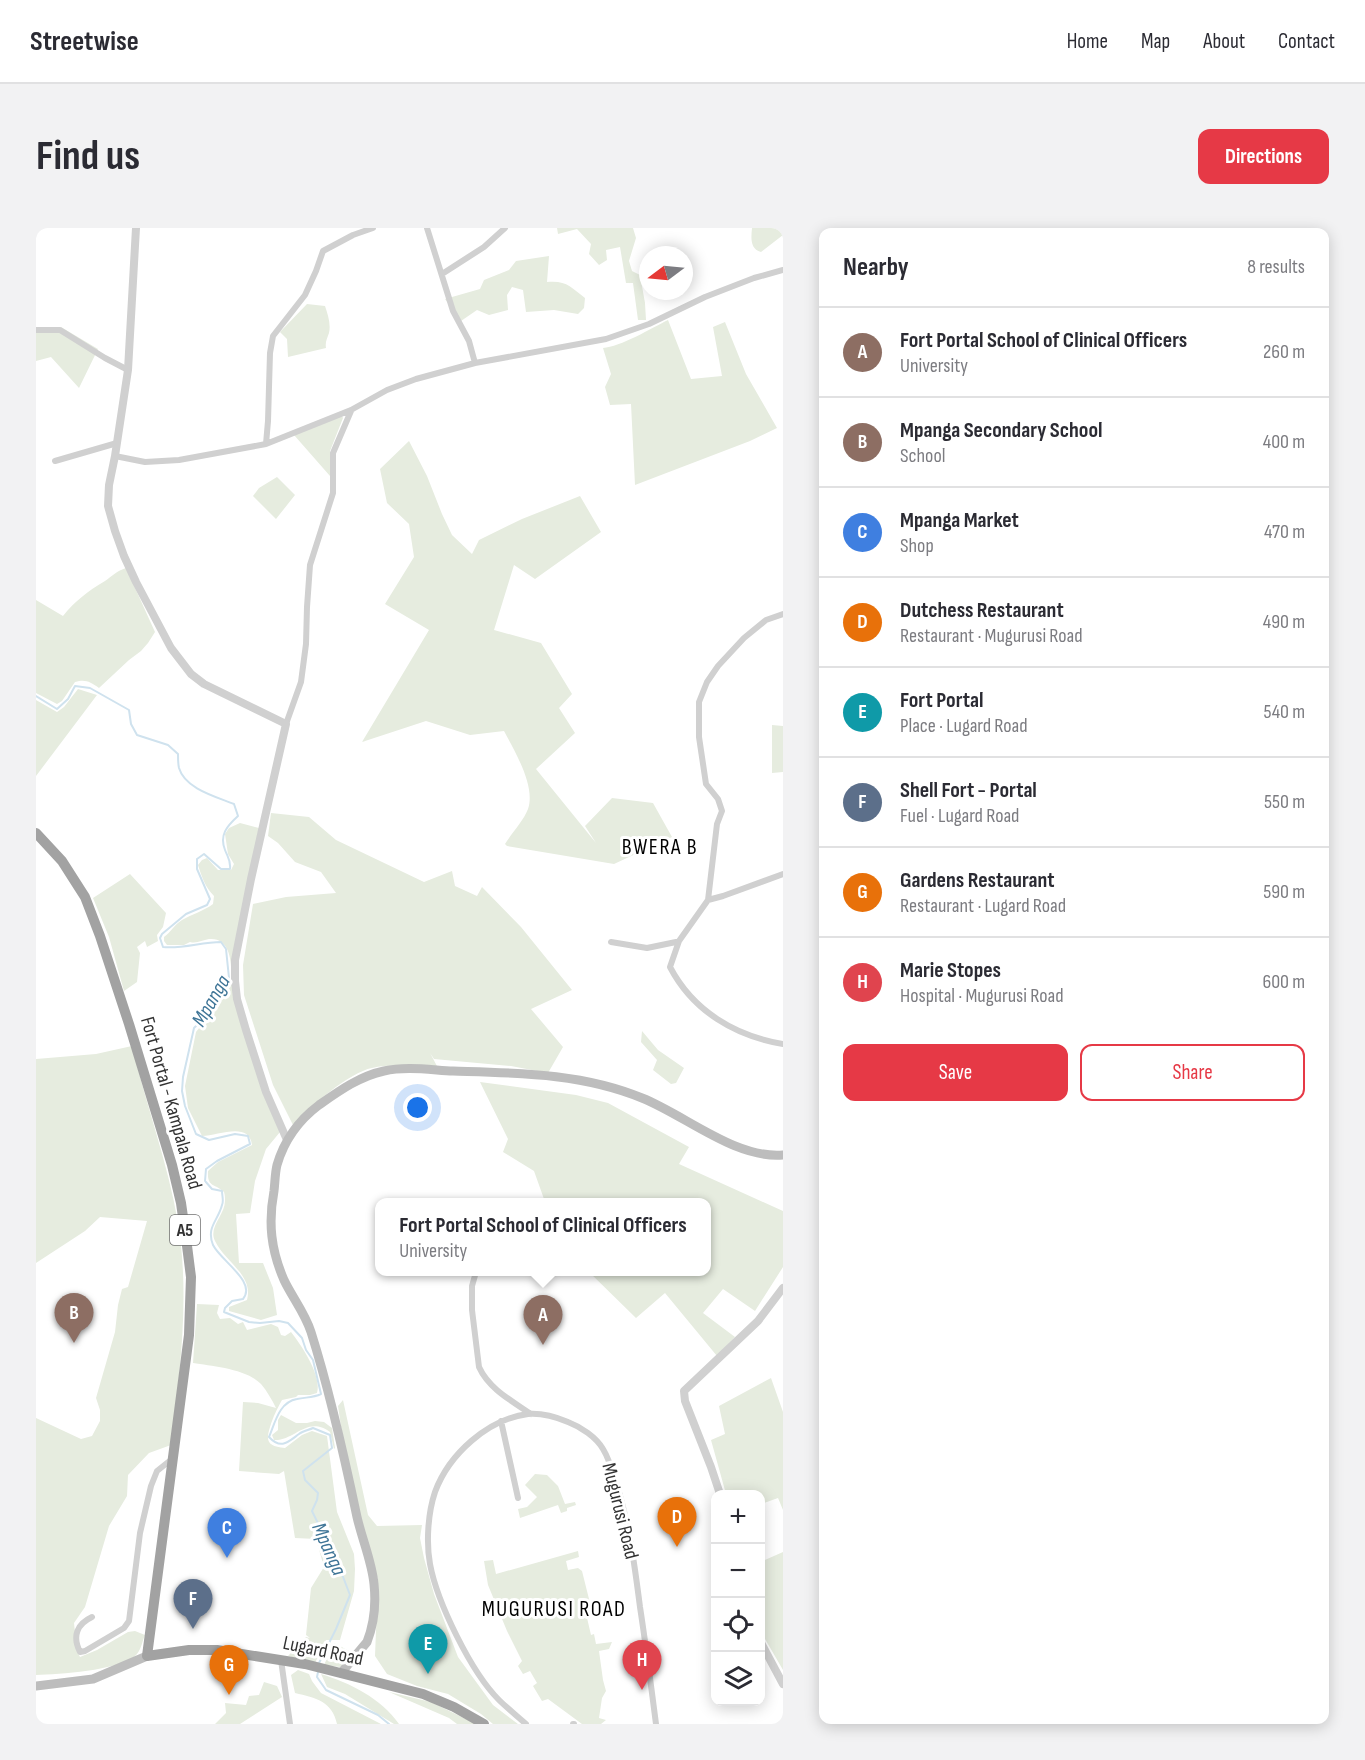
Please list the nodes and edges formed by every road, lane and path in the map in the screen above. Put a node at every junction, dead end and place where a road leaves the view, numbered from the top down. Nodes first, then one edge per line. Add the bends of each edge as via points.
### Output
1 (136, 228) edge
2 (373, 228) edge
3 (427, 228) edge
4 (505, 228) edge
5 (783, 270) edge
6 (442, 274) junction
7 (36, 330) edge
8 (475, 363) junction
9 (129, 370) junction
10 (351, 410) junction
11 (117, 443) junction
12 (266, 444) junction
13 (115, 456) junction
14 (56, 461) dead end
15 (783, 614) edge
16 (286, 724) junction
17 (36, 833) edge
18 (783, 874) edge
19 (708, 900) junction
20 (679, 940) junction
21 (611, 942) dead end
22 (783, 1044) edge
23 (287, 1140) junction
24 (783, 1155) edge
25 (475, 1276) edge
26 (783, 1288) edge
27 (532, 1414) junction
28 (501, 1421) junction
29 (173, 1459) junction
30 (719, 1490) edge
31 (518, 1498) dead end
32 (92, 1617) dead end
33 (765, 1650) edge
34 (147, 1656) junction
35 (281, 1660) junction
36 (341, 1673) junction
37 (783, 1684) edge
38 (36, 1686) edge
39 (290, 1724) edge
40 (484, 1724) edge
41 (526, 1724) edge
42 (656, 1724) edge

1 - 9 street
2 - 12 street via 323,251 305,295 273,336
3 - 6 street
4 - 6 street via 494,240
5 - 8 street via 705,297 606,339
6 - 8 street
7 - 9 street via 60,330
8 - 10 street via 416,378
9 - 11 street
10 - 12 street
10 - 16 street via 333,453 333,493 310,565 302,682
11 - 13 street
11 - 14 street
12 - 13 street via 179,460 145,462
13 - 16 street via 108,506 115,531 136,582 171,648 204,684
15 - 19 street via 766,620 744,638 718,666 699,702 706,784 718,798 722,811
16 - 23 street via 251,879 235,960 235,981 266,1092
17 - 29 highway, Fort Portal - Kampala Road / A5 via 62,861 85,897 129,1024 181,1203 191,1277 189,1335
18 - 19 street
19 - 20 street
20 - 21 street via 647,948
20 - 22 street via 670,967 694,1000 733,1029
23 - 24 main road via 311,1111 347,1086 385,1070 425,1070 541,1075 609,1085 746,1150
23 - 36 main road via 277,1165 270,1209 272,1241 284,1280 312,1335 374,1582 369,1637
25 - 27 street via 472,1310 479,1367 496,1390
26 - 30 street via 758,1321 684,1391
27 - 28 street, Mugurusi Road
27 - 42 street, Mugurusi Road via 561,1419 582,1429 600,1445 610,1464 630,1536
28 - 31 street
28 - 41 street, Mugurusi Road via 456,1456 442,1477 432,1507 429,1562 462,1645 497,1699
29 - 32 street via 157,1471 151,1486 140,1533 129,1620 124,1628 80,1652 77,1630
29 - 34 highway, Fort Portal - Kampala Road / A5
33 - 37 street
34 - 35 highway, Lugard Road via 218,1650
34 - 38 main road via 93,1679
35 - 36 highway, Lugard Road
35 - 39 street
36 - 40 highway, Lugard Road via 423,1694

